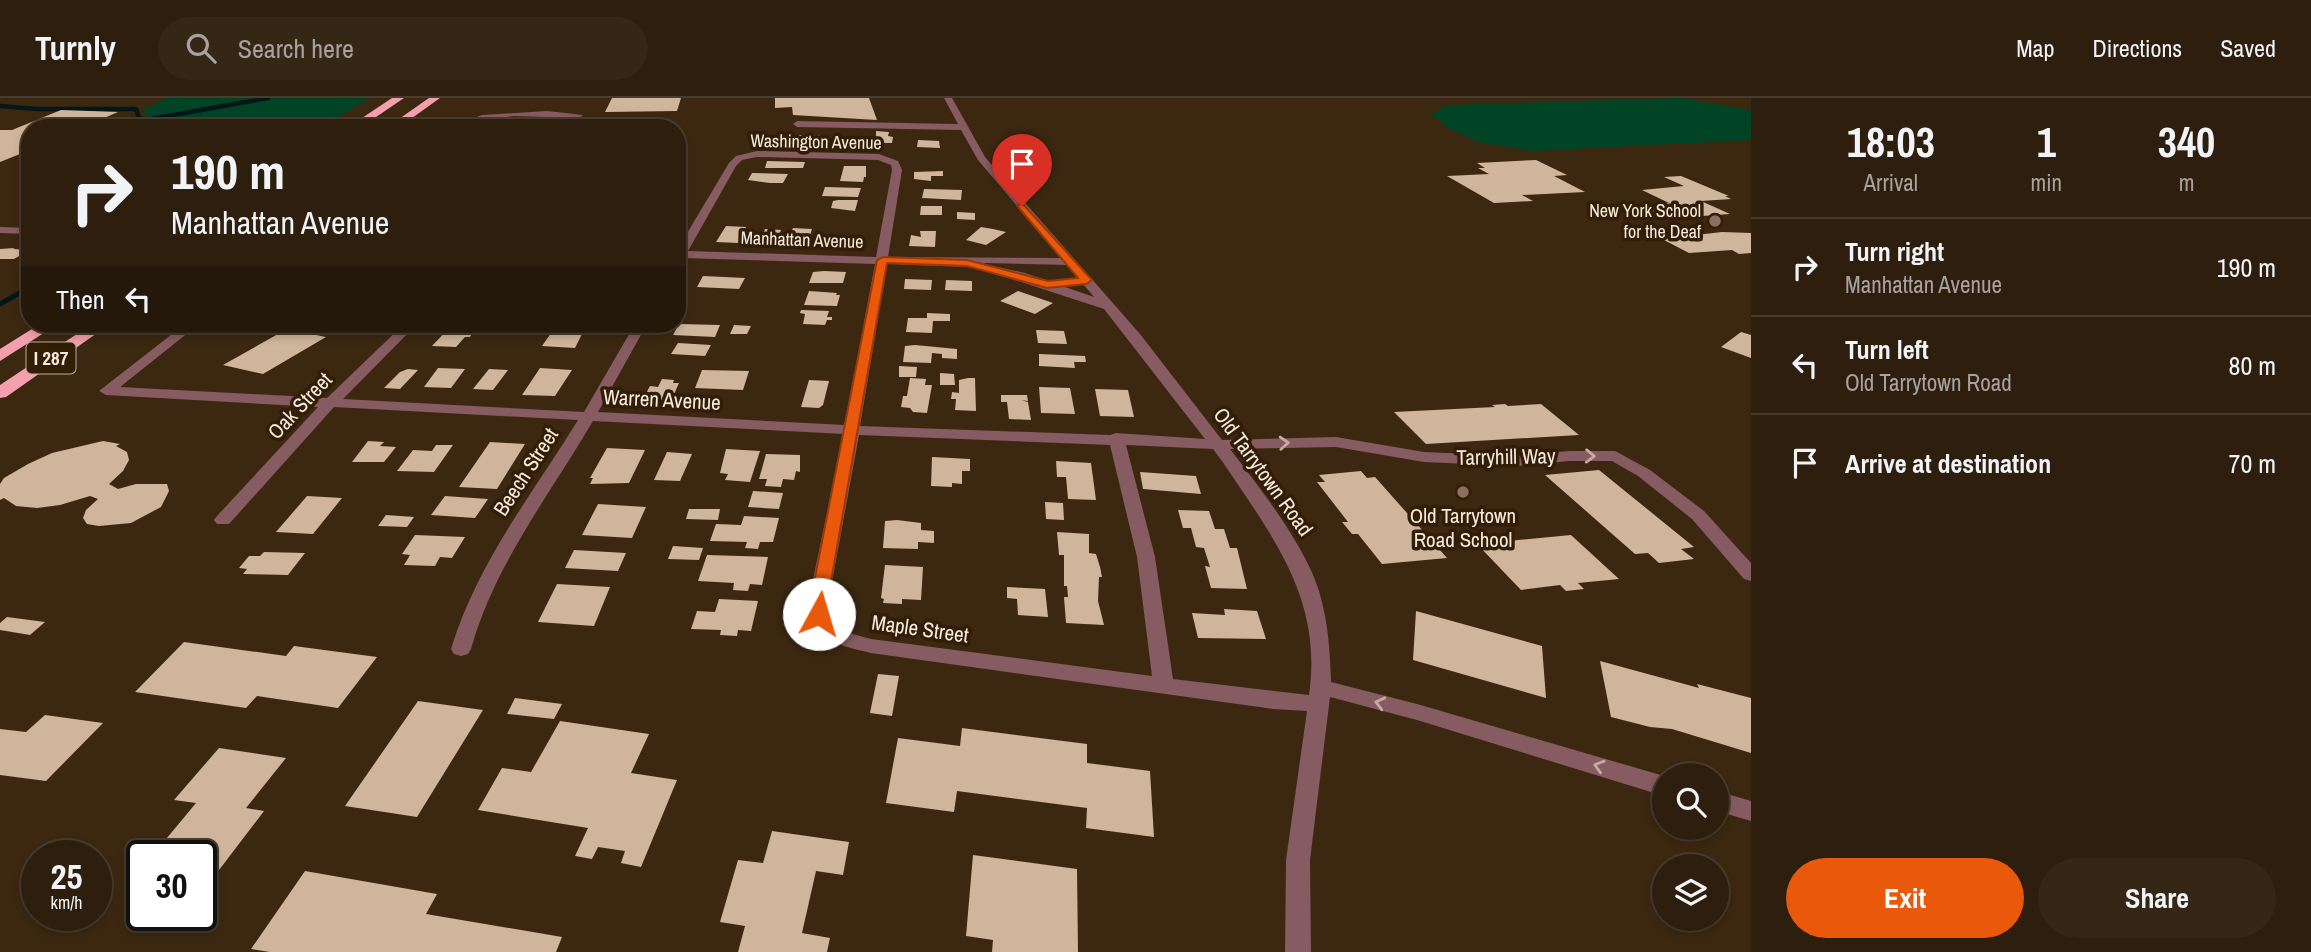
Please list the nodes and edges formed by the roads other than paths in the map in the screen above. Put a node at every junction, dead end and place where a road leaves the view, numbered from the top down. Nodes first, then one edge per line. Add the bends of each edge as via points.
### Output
1 (399, 98) edge
2 (435, 98) edge
3 (948, 98) edge
4 (579, 115) dead end
5 (366, 119) edge
6 (404, 119) edge
7 (478, 119) edge
8 (797, 124) dead end
9 (963, 127) junction
10 (892, 160) joint
11 (0, 230) edge
12 (21, 231) edge
13 (686, 243) edge
14 (686, 256) edge
15 (883, 260) junction
16 (1069, 262) junction
17 (967, 263) junction
18 (1086, 280) junction
19 (1047, 284) junction
20 (1108, 306) junction
21 (36, 333) edge
22 (89, 333) edge
23 (181, 333) edge
24 (402, 333) edge
25 (636, 333) edge
26 (0, 356) edge
27 (0, 393) edge
28 (330, 404) junction
29 (588, 417) junction
30 (850, 430) junction
31 (1116, 438) junction
32 (1216, 444) junction
33 (223, 520) dead end
34 (1747, 570) edge
35 (461, 649) dead end
36 (1163, 684) junction
37 (1320, 695) junction
38 (1652, 782) edge
39 (1729, 805) edge
40 (1751, 811) edge
41 (1298, 952) edge

1 - 5 highway
2 - 6 highway
3 - 9 street, Old Tarrytown Road
4 - 7 street
8 - 9 street, Washington Avenue
9 - 16 street, Old Tarrytown Road via 981,158
10 - 13 street, Washington Avenue via 770,154 739,158
10 - 15 street, Maple Street via 897,170
11 - 12 street
14 - 15 street, Manhattan Avenue
15 - 17 street, Manhattan Avenue
15 - 30 street, Maple Street
16 - 17 street, Manhattan Avenue
16 - 18 street, Old Tarrytown Road
17 - 19 street, Manhattan Avenue
18 - 19 street, Manhattan Avenue
18 - 20 street, Old Tarrytown Road
19 - 20 street, Manhattan Avenue
20 - 32 street, Old Tarrytown Road
21 - 26 highway, I 287
22 - 27 highway, I 287
23 - 28 street, Warren Avenue via 106,391
24 - 28 street, Oak Street
25 - 29 street, Beech Street
28 - 29 street, Warren Avenue
28 - 33 street, Oak Street
29 - 30 street, Warren Avenue
29 - 35 street, Beech Street via 494,566 468,618
30 - 31 street, Warren Avenue
30 - 36 street, Maple Street via 820,593 819,614 827,630 870,646
31 - 32 street, Warren Avenue
31 - 36 street via 1146,557
32 -> 34 street, Tarryhill Way via 1336,442 1424,457 1515,461 1615,456 1698,515
32 - 37 street, Old Tarrytown Road via 1292,551 1308,589 1318,632
36 - 37 street, Maple Street via 1273,701
38 -> 37 street via 1417,712
37 - 41 street, Old Tarrytown Road via 1298,860
39 - 40 street

